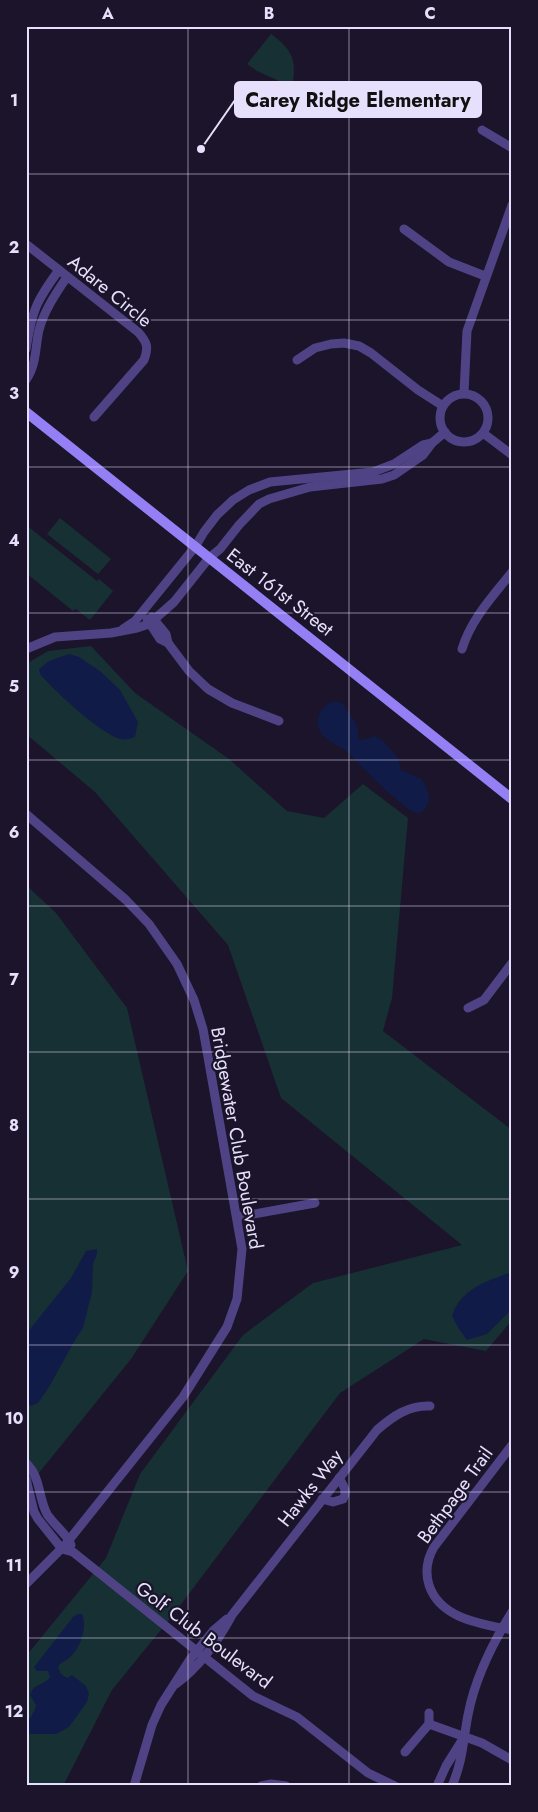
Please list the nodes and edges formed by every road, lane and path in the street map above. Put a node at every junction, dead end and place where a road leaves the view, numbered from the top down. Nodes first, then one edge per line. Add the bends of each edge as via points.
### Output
1 (482, 130) dead end
2 (512, 148) edge
3 (512, 205) edge
4 (404, 229) dead end
5 (26, 244) edge
6 (59, 270) junction
7 (485, 276) junction
8 (67, 277) junction
9 (26, 349) edge
10 (297, 360) dead end
11 (26, 380) edge
12 (464, 393) junction
13 (443, 406) junction
14 (26, 412) edge
15 (94, 417) dead end
16 (445, 432) junction
17 (483, 433) junction
18 (432, 443) junction
19 (512, 455) edge
20 (195, 547) junction
21 (209, 558) junction
22 (512, 572) edge
23 (144, 610) junction
24 (152, 622) junction
25 (123, 630) junction
26 (462, 649) dead end
27 (26, 650) edge
28 (279, 722) dead end
29 (512, 799) edge
30 (26, 814) edge
31 (512, 963) edge
32 (468, 1008) dead end
33 (315, 1203) dead end
34 (236, 1217) junction
35 (430, 1406) dead end
36 (512, 1445) edge
37 (26, 1463) edge
38 (338, 1478) junction
39 (26, 1479) edge
40 (36, 1498) junction
41 (322, 1499) junction
42 (70, 1540) junction
43 (62, 1549) junction
44 (73, 1552) junction
45 (26, 1584) edge
46 (512, 1612) edge
47 (507, 1629) edge
48 (200, 1654) junction
49 (429, 1713) dead end
50 (429, 1724) junction
51 (465, 1735) junction
52 (405, 1752) dead end
53 (512, 1760) edge
54 (443, 1771) junction
55 (454, 1781) edge
56 (134, 1786) edge
57 (261, 1786) edge
58 (286, 1786) edge
59 (395, 1786) edge
60 (437, 1786) edge

1 - 2 street
3 - 7 street
4 - 7 street via 449,262
5 - 6 street, Adare Circle
6 - 8 street, Adare Circle
6 - 9 street via 38,301
7 - 12 street via 467,331
8 - 11 street via 43,319 32,368
8 - 15 street, Adare Circle via 138,332 146,341 148,350 144,360
10 - 13 street via 315,348 331,344 359,346
12 - 13 street via 452,396
12 - 17 street via 477,397 486,407 488,421
13 - 16 street via 440,416
14 - 20 street, East 161st Street
16 - 17 street via 455,440 467,442
16 - 18 street
17 - 19 street
18 - 20 street via 373,472 270,482 249,490 217,515
18 - 21 street via 423,455 394,475 310,487 259,504
20 - 21 street, East 161st Street
20 - 23 street
21 - 24 street via 174,602
21 - 29 street, East 161st Street
22 - 26 street via 474,620
23 - 24 street
23 - 25 street
24 - 25 street
24 - 28 street via 166,634 168,643 189,671 208,688
25 - 27 street via 55,637
30 - 34 street, Bridgewater Club Boulevard via 126,900 149,924 177,964 203,1029
31 - 32 street via 484,1000
33 - 34 street
34 - 42 street, Bridgewater Club Boulevard via 242,1249 241,1273 237,1299 227,1327 183,1397
35 - 38 street, Hawks Way via 417,1406 386,1422
36 - 47 street, Bethpage Trail via 434,1547 427,1568 433,1594 446,1609 459,1616
37 - 40 street via 39,1484
38 - 41 street, Hawks Way
38 - 41 street via 345,1489 343,1499 333,1502
39 - 40 street
40 - 42 street
40 - 43 street via 34,1512
41 - 48 street, Hawks Way via 232,1615 213,1631
42 - 43 street, Bridgewater Club Boulevard
42 - 44 street
43 - 44 street, Golf Club Boulevard
43 - 45 street, Bridgewater Club Boulevard
44 - 48 street, Golf Club Boulevard
46 - 47 street
47 - 51 street via 484,1664 474,1690
48 - 56 street, Hawks Way via 190,1674 176,1684 161,1705
48 - 59 street, Golf Club Boulevard via 253,1696 297,1717 368,1773
49 - 50 street
50 - 51 street
50 - 52 street
51 - 53 street
51 - 54 street
51 - 55 street
54 - 55 street
54 - 60 street
57 - 58 street

